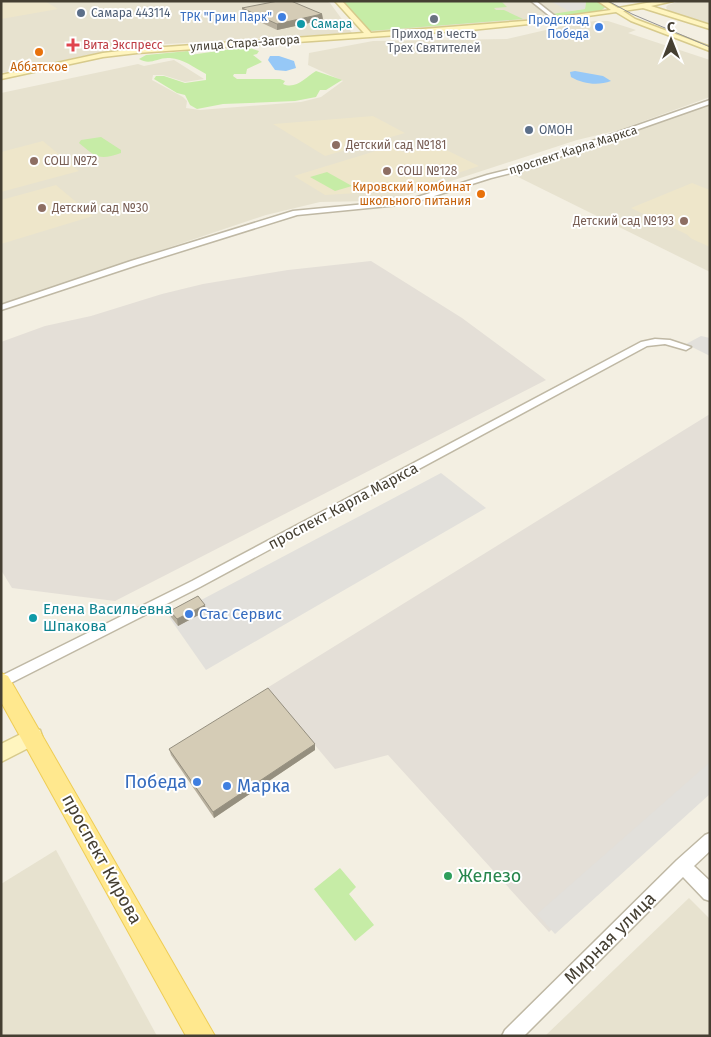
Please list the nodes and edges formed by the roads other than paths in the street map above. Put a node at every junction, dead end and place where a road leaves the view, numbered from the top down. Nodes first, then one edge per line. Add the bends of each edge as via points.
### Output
1 (338, 1) edge
2 (533, 1) edge
3 (601, 1) edge
4 (635, 1) edge
5 (670, 1) edge
6 (645, 6) junction
7 (615, 11) junction
8 (590, 15) junction
9 (558, 20) junction
10 (633, 20) junction
11 (710, 27) edge
12 (369, 35) junction
13 (710, 49) edge
14 (1, 77) edge
15 (710, 102) edge
16 (1, 308) edge
17 (686, 347) dead end
18 (1, 682) edge
19 (33, 736) junction
20 (1, 754) edge
21 (710, 840) edge
22 (683, 866) junction
23 (710, 893) edge
24 (201, 1036) edge
25 (511, 1036) edge

1 - 12 main road
2 - 9 street
3 - 7 main road
4 - 6 main road
5 - 6 main road, улица Стара-Загора
6 - 7 main road, улица Стара-Загора
6 - 11 main road
7 - 8 main road, улица Стара-Загора
7 - 10 main road
8 - 9 main road, улица Стара-Загора
8 - 10 main road
9 - 12 main road, улица Стара-Загора
10 - 13 main road
12 - 14 main road, улица Стара-Загора via 137,50
15 - 16 street, проспект Карла Маркса via 518,170 423,198 393,205 296,213
17 - 18 street, проспект Карла Маркса via 654,341 644,344 196,584
18 - 19 main road, проспект Кирова
19 - 20 main road
19 - 24 main road, проспект Кирова
21 - 22 street, Мирная улица
22 - 23 street
22 - 25 street, Мирная улица

